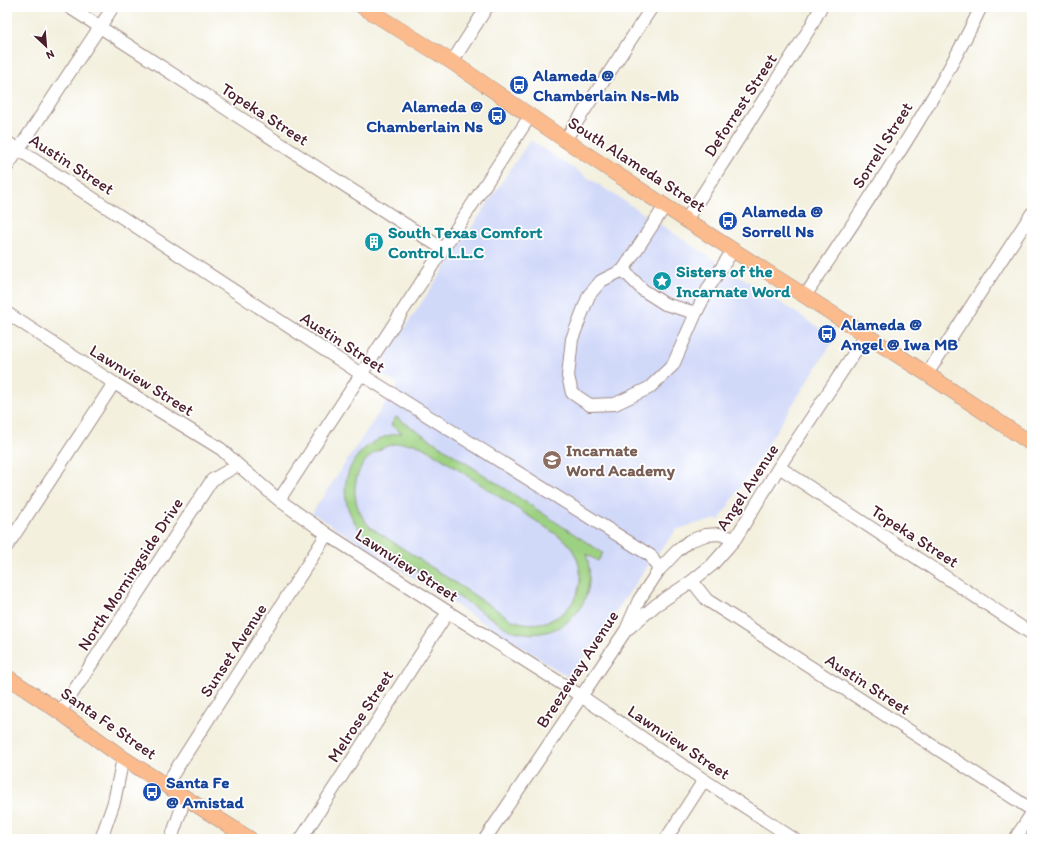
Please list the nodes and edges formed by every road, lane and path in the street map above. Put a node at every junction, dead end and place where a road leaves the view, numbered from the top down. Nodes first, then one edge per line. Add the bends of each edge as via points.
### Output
1 (69, 7) edge
2 (113, 7) edge
3 (363, 7) edge
4 (487, 7) edge
5 (652, 7) edge
6 (821, 7) edge
7 (981, 7) edge
8 (99, 27) junction
9 (452, 62) junction
10 (530, 116) junction
11 (565, 140) junction
12 (7, 142) edge
13 (18, 149) junction
14 (7, 167) edge
15 (665, 206) junction
16 (1032, 213) edge
17 (686, 220) junction
18 (443, 249) junction
19 (733, 250) junction
20 (623, 270) junction
21 (805, 296) junction
22 (7, 313) edge
23 (696, 313) junction
24 (866, 335) junction
25 (361, 374) junction
26 (928, 374) junction
27 (114, 383) junction
28 (1032, 444) edge
29 (238, 466) junction
30 (779, 467) junction
31 (279, 500) junction
32 (327, 534) junction
33 (735, 539) junction
34 (7, 546) edge
35 (659, 570) junction
36 (692, 581) junction
37 (448, 612) junction
38 (626, 630) junction
39 (1032, 634) edge
40 (7, 677) edge
41 (581, 696) junction
42 (60, 712) junction
43 (123, 758) junction
44 (704, 780) junction
45 (166, 785) junction
46 (185, 798) junction
47 (1032, 811) edge
48 (101, 839) edge
49 (171, 839) edge
50 (250, 839) edge
51 (301, 839) edge
52 (484, 839) edge
53 (666, 839) edge
54 (794, 839) edge
55 (1015, 839) edge

1 - 8 street, Topeka Street
2 - 8 street
3 - 9 main road, South Alameda Street
4 - 9 street
5 - 11 street
6 - 17 street, Deforrest Street
7 - 21 street, Sorrell Street via 965,41 908,138
8 - 13 street
8 - 18 street, Topeka Street
9 - 10 main road, South Alameda Street
10 - 11 main road, South Alameda Street
10 - 18 street
11 - 15 main road, South Alameda Street
12 - 13 street, Austin Street
13 - 14 street
13 - 25 street, Austin Street
15 - 17 main road, South Alameda Street
15 - 20 street
16 - 26 street
17 - 19 main road, South Alameda Street
18 - 25 street
19 - 21 main road, South Alameda Street
19 - 23 street
20 - 23 street via 643,290 665,304
20 - 23 street via 601,281 590,295 572,339 568,376 572,393 590,405 615,404 649,388 673,366
21 - 24 main road, South Alameda Street
22 - 27 street, Lawnview Street
24 - 26 main road, South Alameda Street
24 - 30 street, Angel Avenue
25 - 31 street
25 - 35 street, Austin Street via 650,556
26 - 28 main road, South Alameda Street
27 - 29 street, Lawnview Street via 221,449
27 - 34 street
29 - 31 street, Lawnview Street
29 - 42 street, North Morningside Drive via 212,480
30 - 33 street, Angel Avenue
30 - 39 street, Topeka Street
31 - 32 street, Lawnview Street
32 - 37 street, Lawnview Street
32 - 45 street, Sunset Avenue
33 - 35 street, Breezeway Avenue via 719,534 706,535 689,542
33 - 36 street, Angel Avenue via 712,565
35 - 38 street, Breezeway Avenue via 639,600
36 - 38 street, Angel Avenue via 656,605
36 - 47 street, Austin Street via 707,600
37 - 41 street, Lawnview Street
37 - 51 street, Melrose Street
38 - 41 street, Breezeway Avenue
40 - 42 main road, Santa Fe Street
41 - 44 street, Lawnview Street
41 - 52 street, Breezeway Avenue
42 - 43 main road, Santa Fe Street
43 - 45 main road, Santa Fe Street
43 - 48 street via 114,802
44 - 53 street
44 - 54 street, Lawnview Street
45 - 46 main road, Santa Fe Street
46 - 49 street
46 - 50 main road, Santa Fe Street
47 - 55 street

